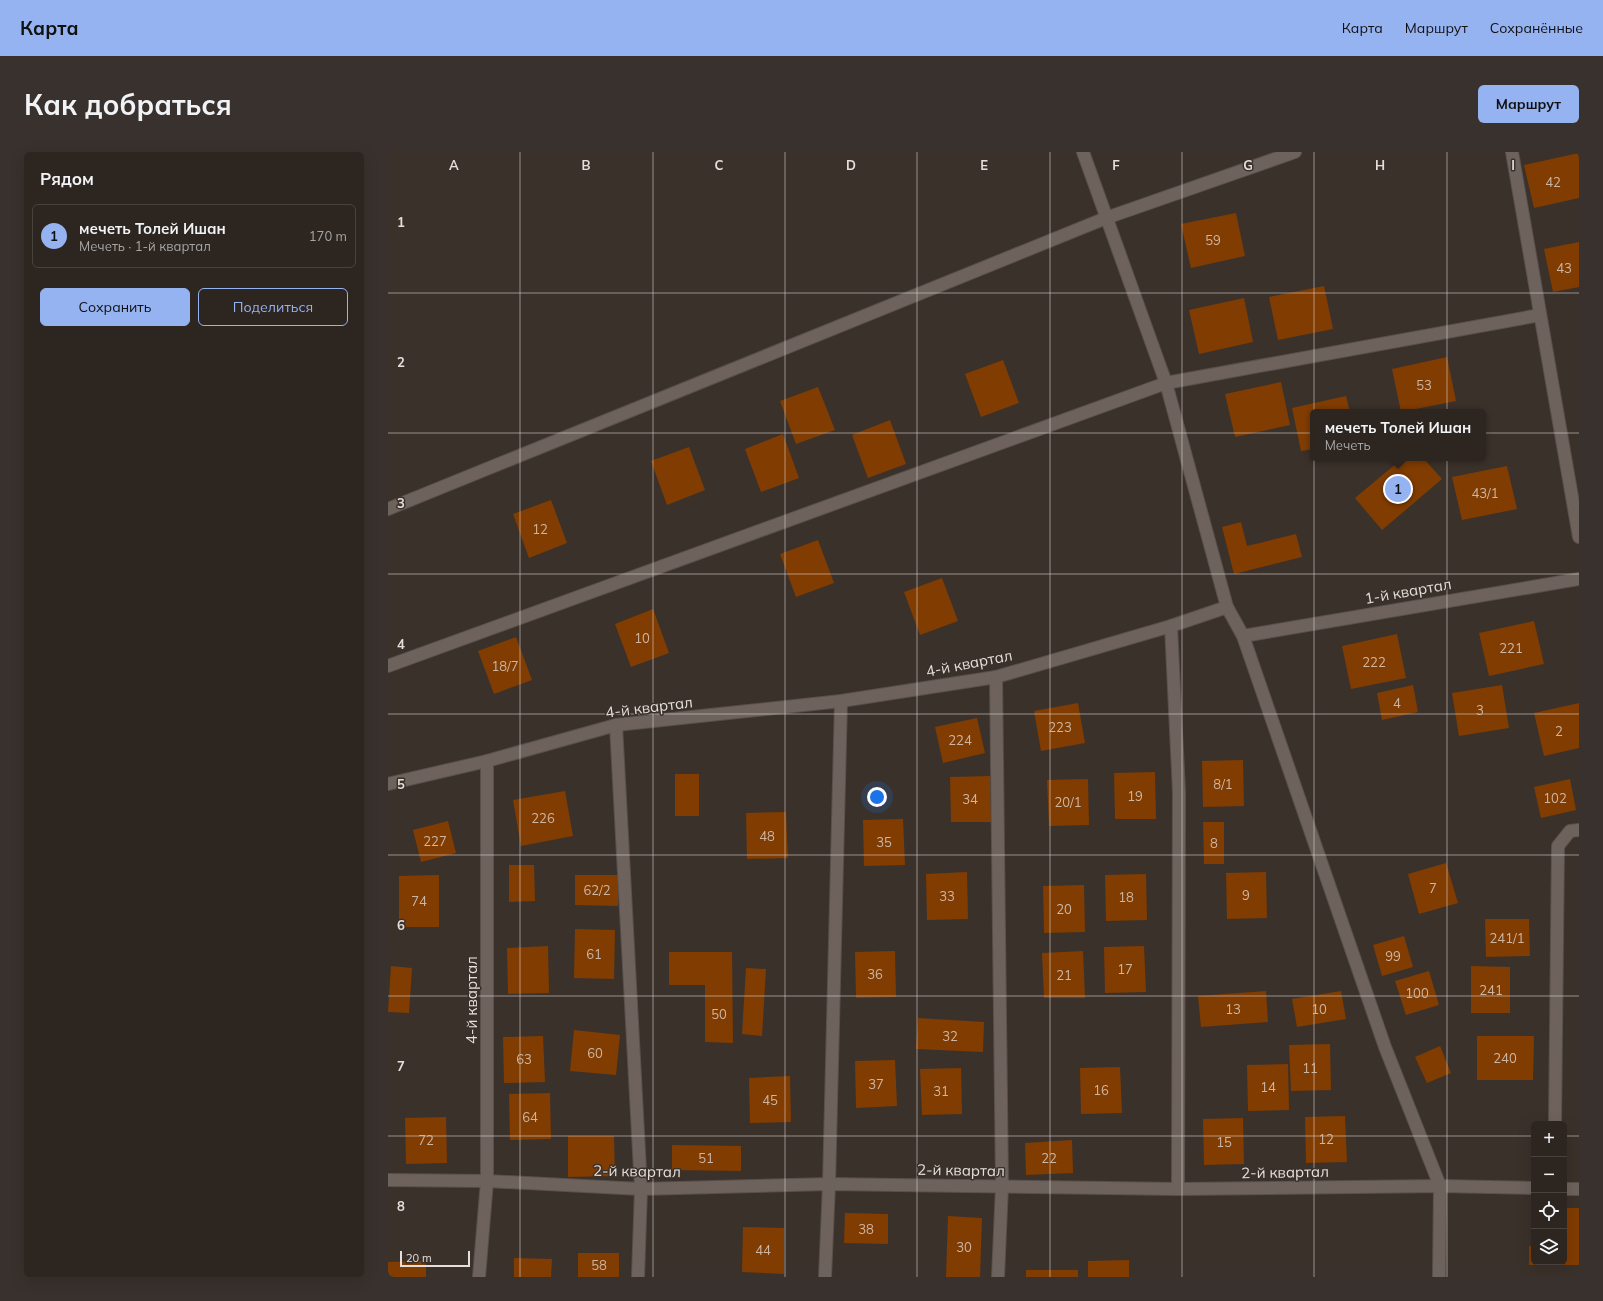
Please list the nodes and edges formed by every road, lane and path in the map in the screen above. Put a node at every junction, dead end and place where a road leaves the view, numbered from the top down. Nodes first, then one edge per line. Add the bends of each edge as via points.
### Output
1 (1083, 152) edge
2 (1295, 152) edge
3 (1512, 152) edge
4 (1106, 218) junction
5 (1540, 315) junction
6 (1166, 383) junction
7 (388, 509) edge
8 (1579, 537) edge
9 (1579, 579) edge
10 (1227, 607) junction
11 (1171, 626) junction
12 (1243, 636) junction
13 (388, 666) edge
14 (996, 677) junction
15 (841, 701) junction
16 (616, 725) junction
17 (487, 761) junction
18 (388, 784) edge
19 (1579, 830) edge
20 (1555, 1121) edge
21 (388, 1180) edge
22 (486, 1181) junction
23 (829, 1184) junction
24 (1002, 1186) junction
25 (1440, 1186) junction
26 (1178, 1188) junction
27 (1531, 1188) edge
28 (641, 1189) junction
29 (1567, 1189) edge
30 (1579, 1189) edge
31 (479, 1277) edge
32 (638, 1277) edge
33 (825, 1277) edge
34 (998, 1277) edge
35 (1439, 1277) edge

1 - 4 street
2 - 4 street
3 - 5 street
4 - 6 street
4 - 7 street
5 - 6 street
5 - 8 street
6 - 10 street
6 - 13 street
9 - 12 street, 1-й квартал
10 - 11 street, 4-й квартал
10 - 12 street
11 - 14 street, 4-й квартал
11 - 26 street via 1179,792
12 - 25 street via 1385,1047
14 - 15 street, 4-й квартал
14 - 24 street
15 - 16 street, 4-й квартал
15 - 23 street
16 - 17 street, 4-й квартал
16 - 28 street
17 - 18 street
17 - 22 street, 4-й квартал
19 - 20 street via 1570,831 1558,846
21 - 22 street, 2-й квартал
22 - 28 street, 2-й квартал
22 - 31 street, 4-й квартал
23 - 24 street, 2-й квартал
23 - 28 street, 2-й квартал
23 - 33 street
24 - 26 street, 2-й квартал
24 - 34 street
25 - 26 street, 2-й квартал
25 - 27 street, 2-й квартал
25 - 35 street
28 - 32 street
29 - 30 street

